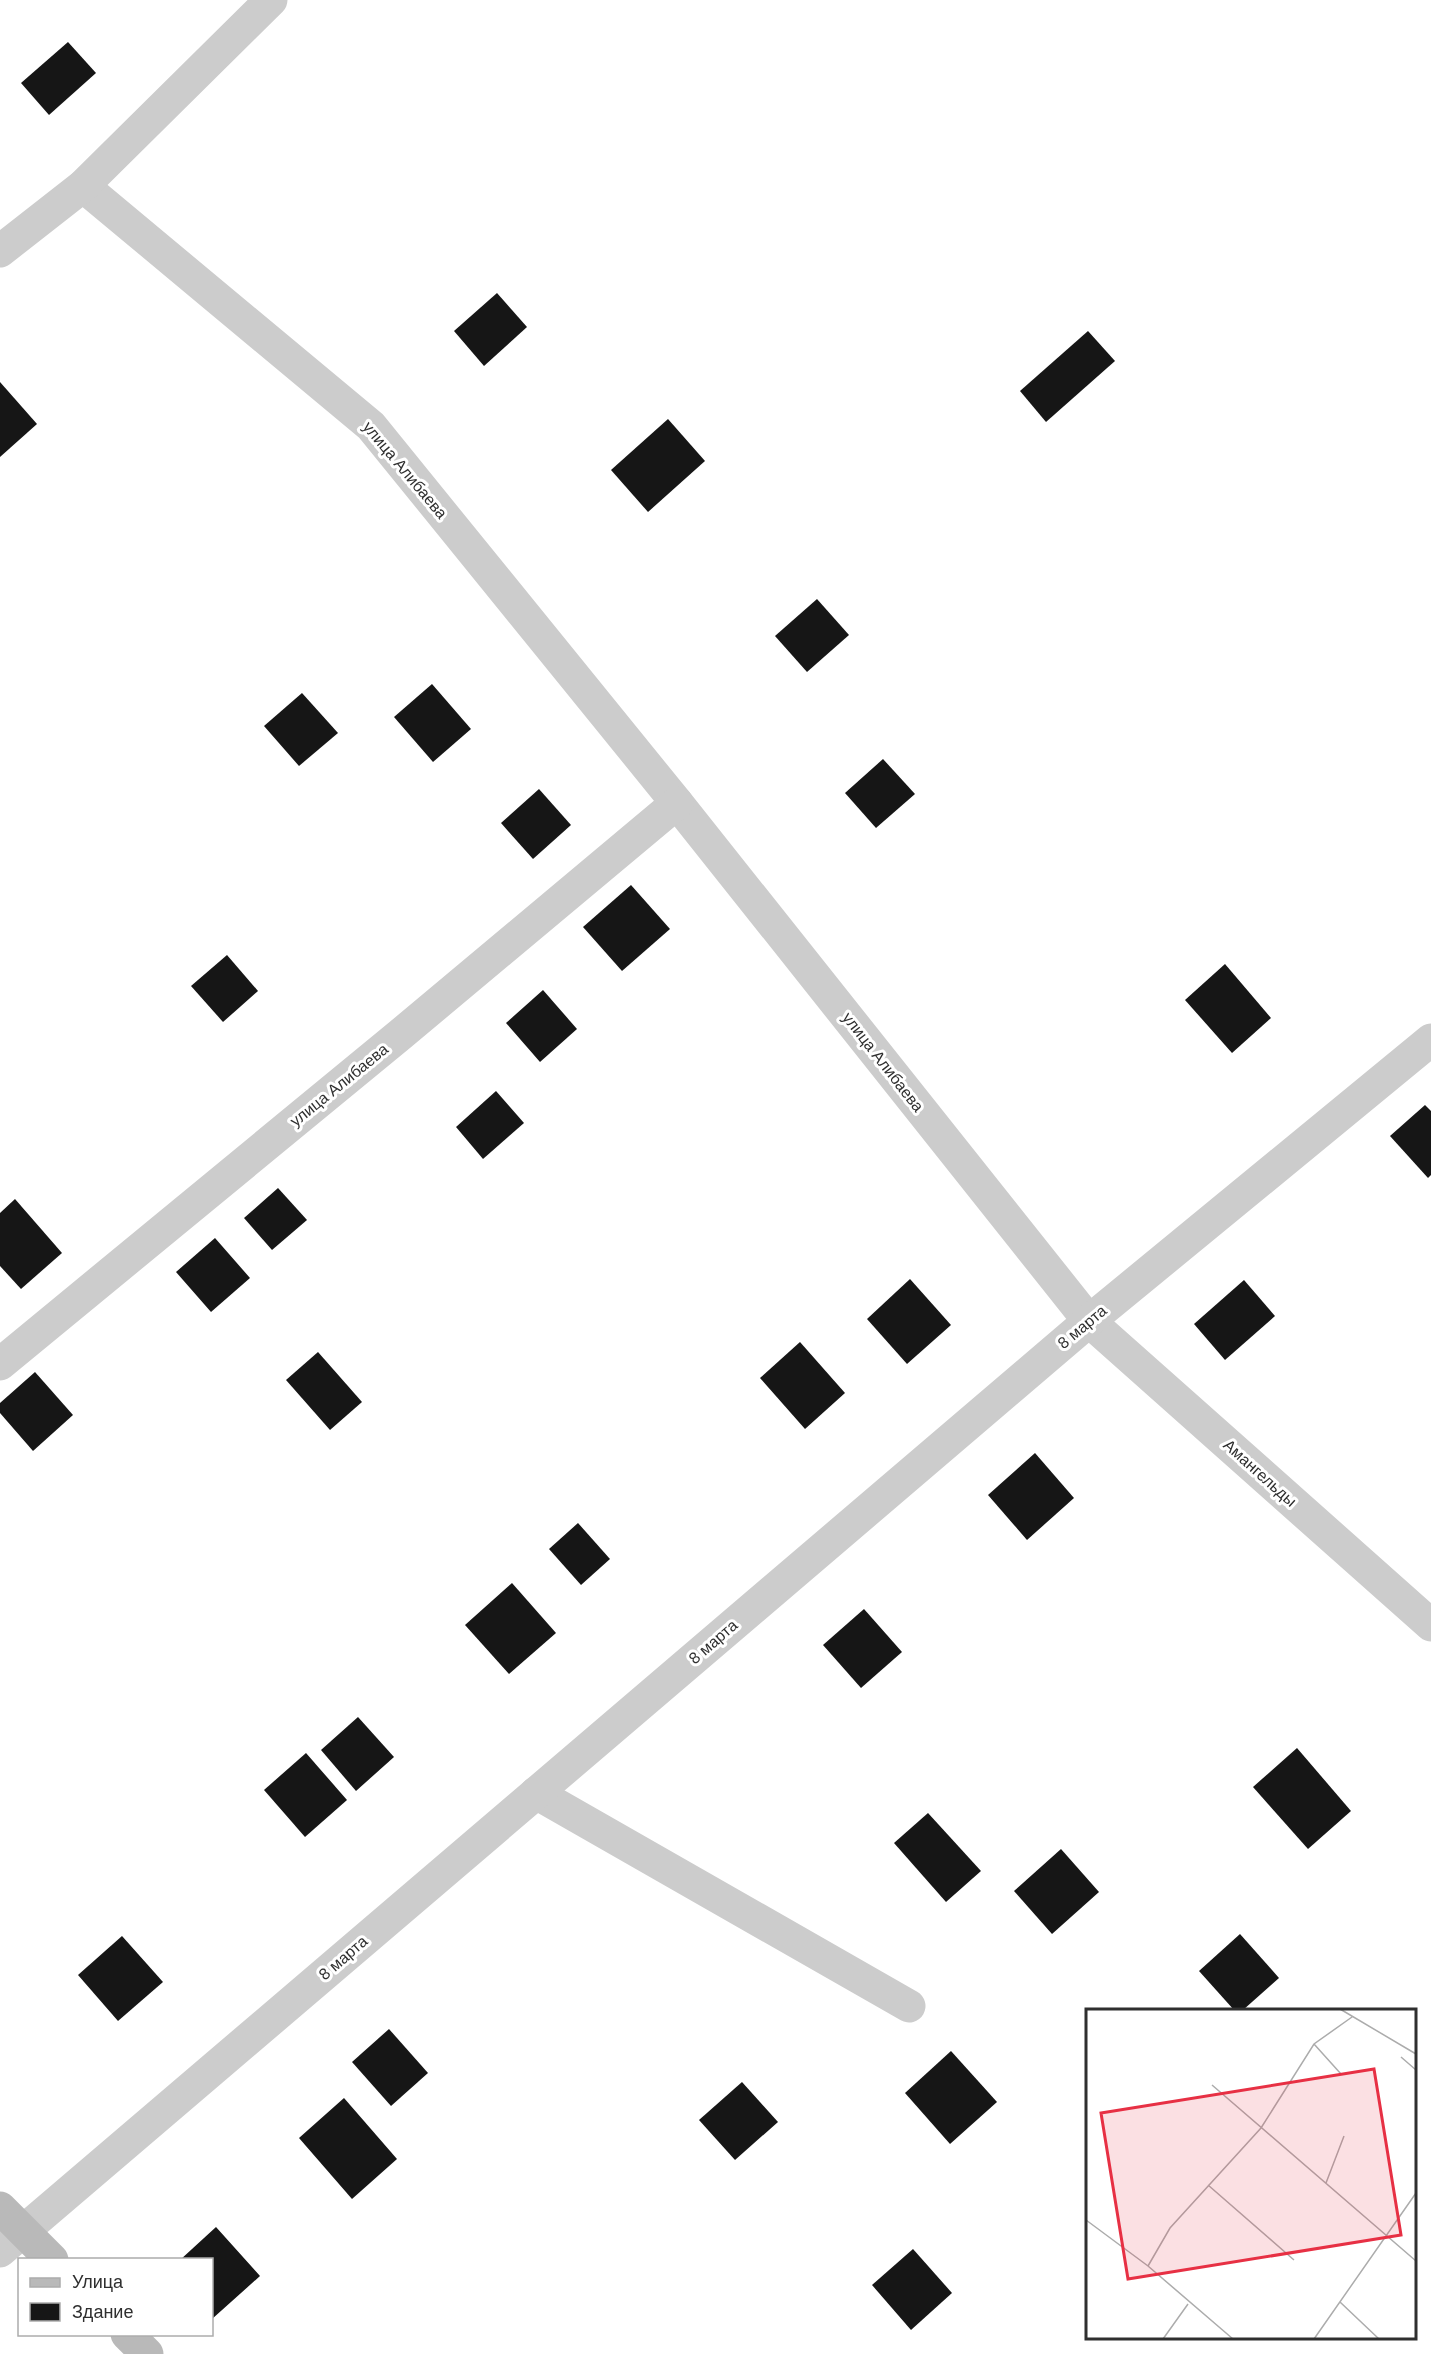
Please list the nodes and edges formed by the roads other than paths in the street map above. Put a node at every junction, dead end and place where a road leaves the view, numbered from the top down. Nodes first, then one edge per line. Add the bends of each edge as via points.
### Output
1 (271, 0) edge
2 (83, 186) junction
3 (0, 250) edge
4 (676, 803) junction
5 (1431, 1040) edge
6 (1089, 1321) junction
7 (0, 1364) edge
8 (1431, 1625) edge
9 (536, 1793) junction
10 (909, 2006) dead end
11 (0, 2208) edge
12 (12, 2241) edge
13 (50, 2258) edge
14 (130, 2336) edge
15 (147, 2354) edge

1 - 2 street
2 - 3 street
2 - 4 street, улица Алибаева via 370,426
4 - 6 street, улица Алибаева
4 - 7 street, улица Алибаева
5 - 6 street, 8 марта
6 - 8 street, Амангельды
6 - 9 street, 8 марта
9 - 10 street
9 - 12 street, 8 марта
11 - 12 street
12 - 13 street
14 - 15 street

